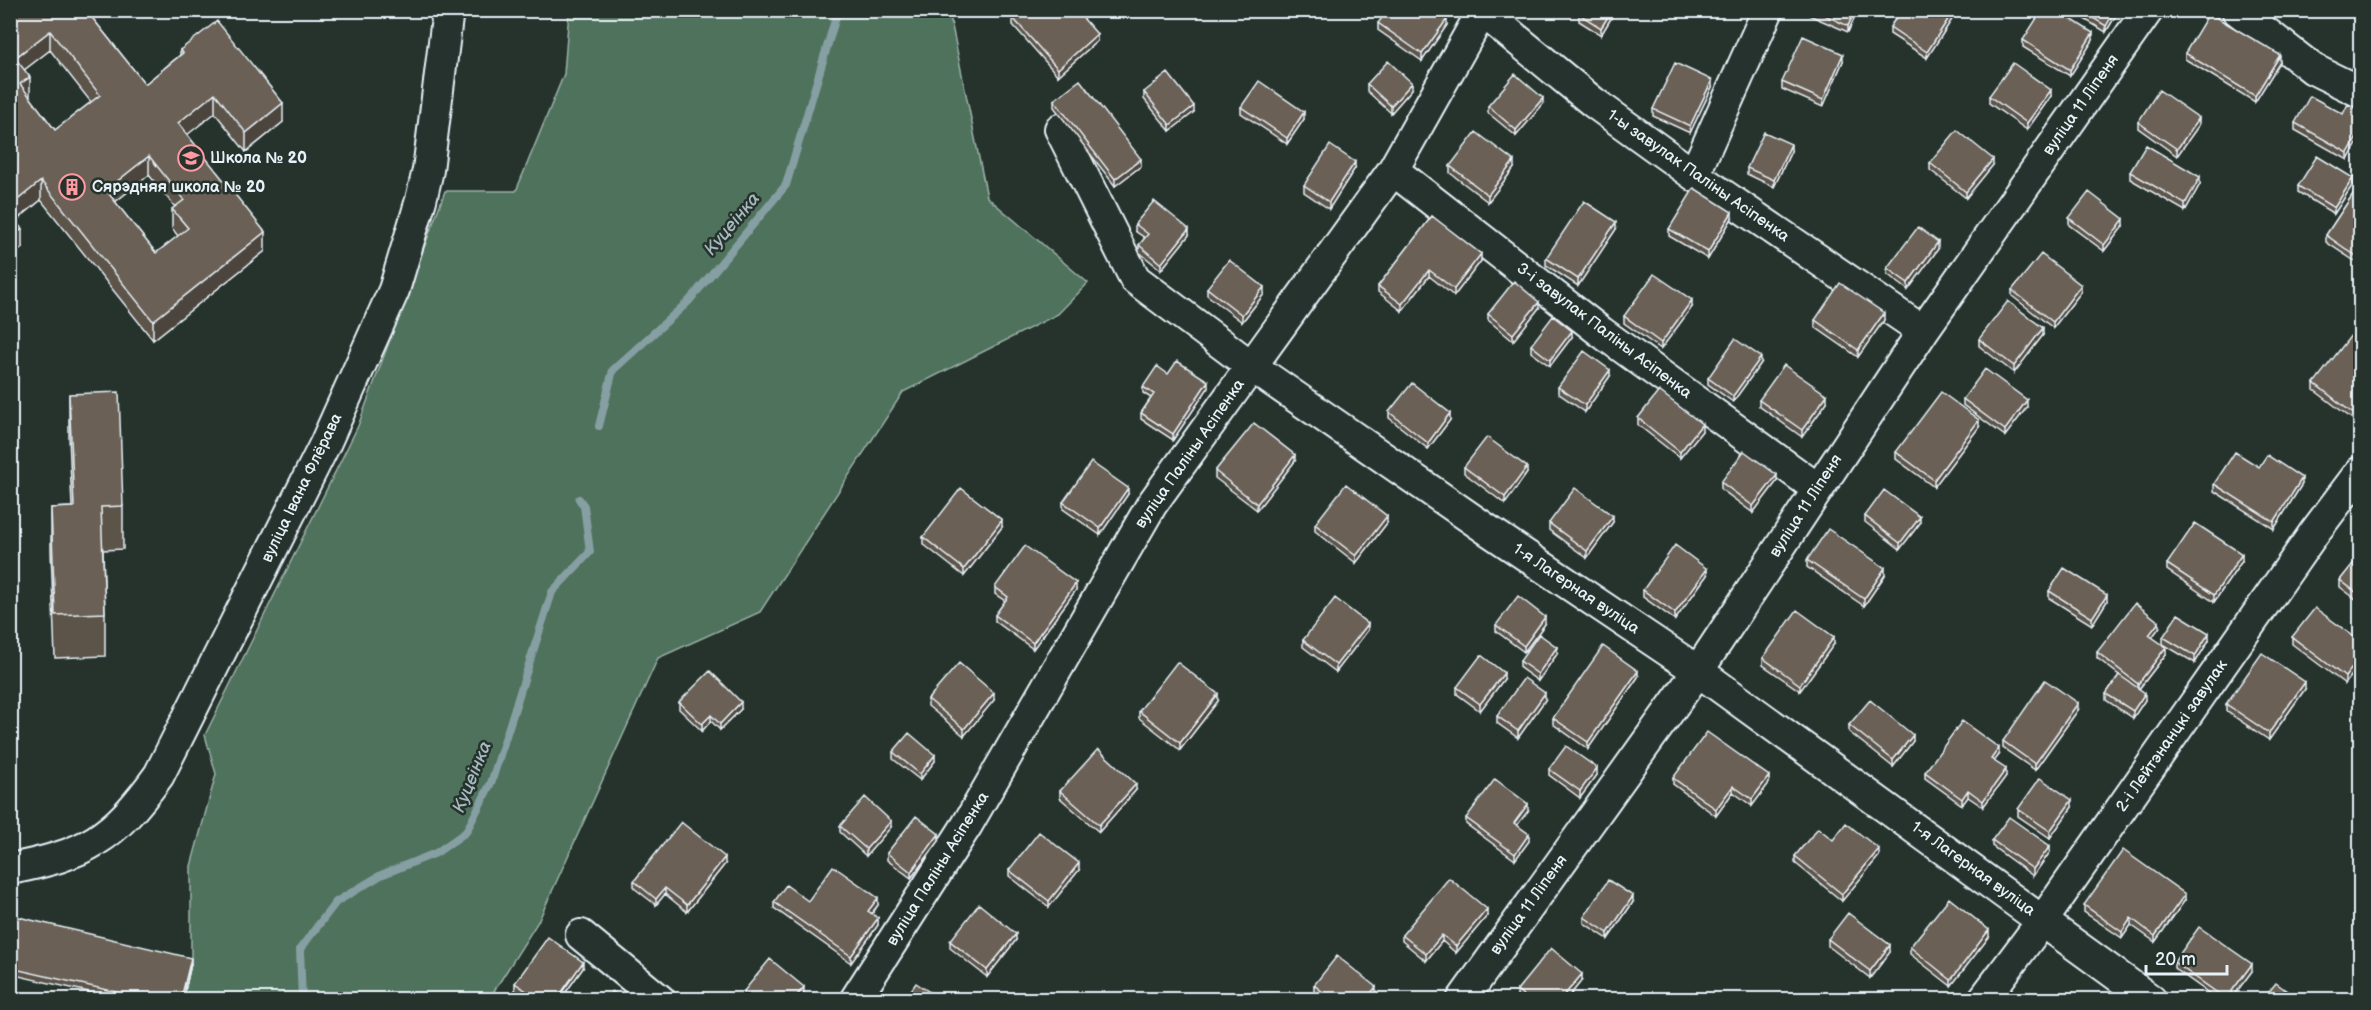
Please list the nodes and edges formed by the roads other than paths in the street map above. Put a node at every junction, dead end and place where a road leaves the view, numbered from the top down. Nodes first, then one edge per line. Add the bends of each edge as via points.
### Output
1 (448, 10) edge
2 (1768, 10) edge
3 (2148, 10) edge
4 (2237, 10) edge
5 (1482, 11) edge
6 (2361, 93) edge
7 (1060, 129) dead end
8 (1393, 170) junction
9 (1694, 175) junction
10 (1923, 331) junction
11 (1251, 366) junction
12 (2361, 472) edge
13 (1818, 489) junction
14 (1698, 671) junction
15 (10, 869) edge
16 (2043, 920) junction
17 (581, 935) dead end
18 (660, 999) edge
19 (855, 999) edge
20 (1462, 999) edge
21 (1983, 999) edge
22 (2151, 999) edge

1 - 15 street, вуліца Івана Флёрава via 428,170 394,290 325,444 159,775 136,808 91,845 43,863
2 - 9 street
3 - 10 street, вуліца 11 Ліпеня
4 - 6 street via 2313,69
5 - 8 street, вуліца Паліны Асіпенка
5 - 9 street, 1-ы завулак Паліны Асіпенка via 1593,102
7 - 11 street, 1-я Лагерная вуліца via 1135,279
8 - 11 street, вуліца Паліны Асіпенка
8 - 13 street, 3-і завулак Паліны Асіпенка via 1601,332
9 - 10 street, 1-ы завулак Паліны Асіпенка
10 - 13 street, вуліца 11 Ліпеня
11 - 14 street, 1-я Лагерная вуліца
11 - 19 street, вуліца Паліны Асіпенка via 1152,504 967,825
12 - 16 street, 2-і Лейтэнанцкі завулак via 2314,533
13 - 14 street, вуліца 11 Ліпеня
14 - 16 street, 1-я Лагерная вуліца
14 - 20 street, вуліца 11 Ліпеня
16 - 21 street, 2-і Лейтэнанцкі завулак
16 - 22 street, 1-я Лагерная вуліца
17 - 18 street

